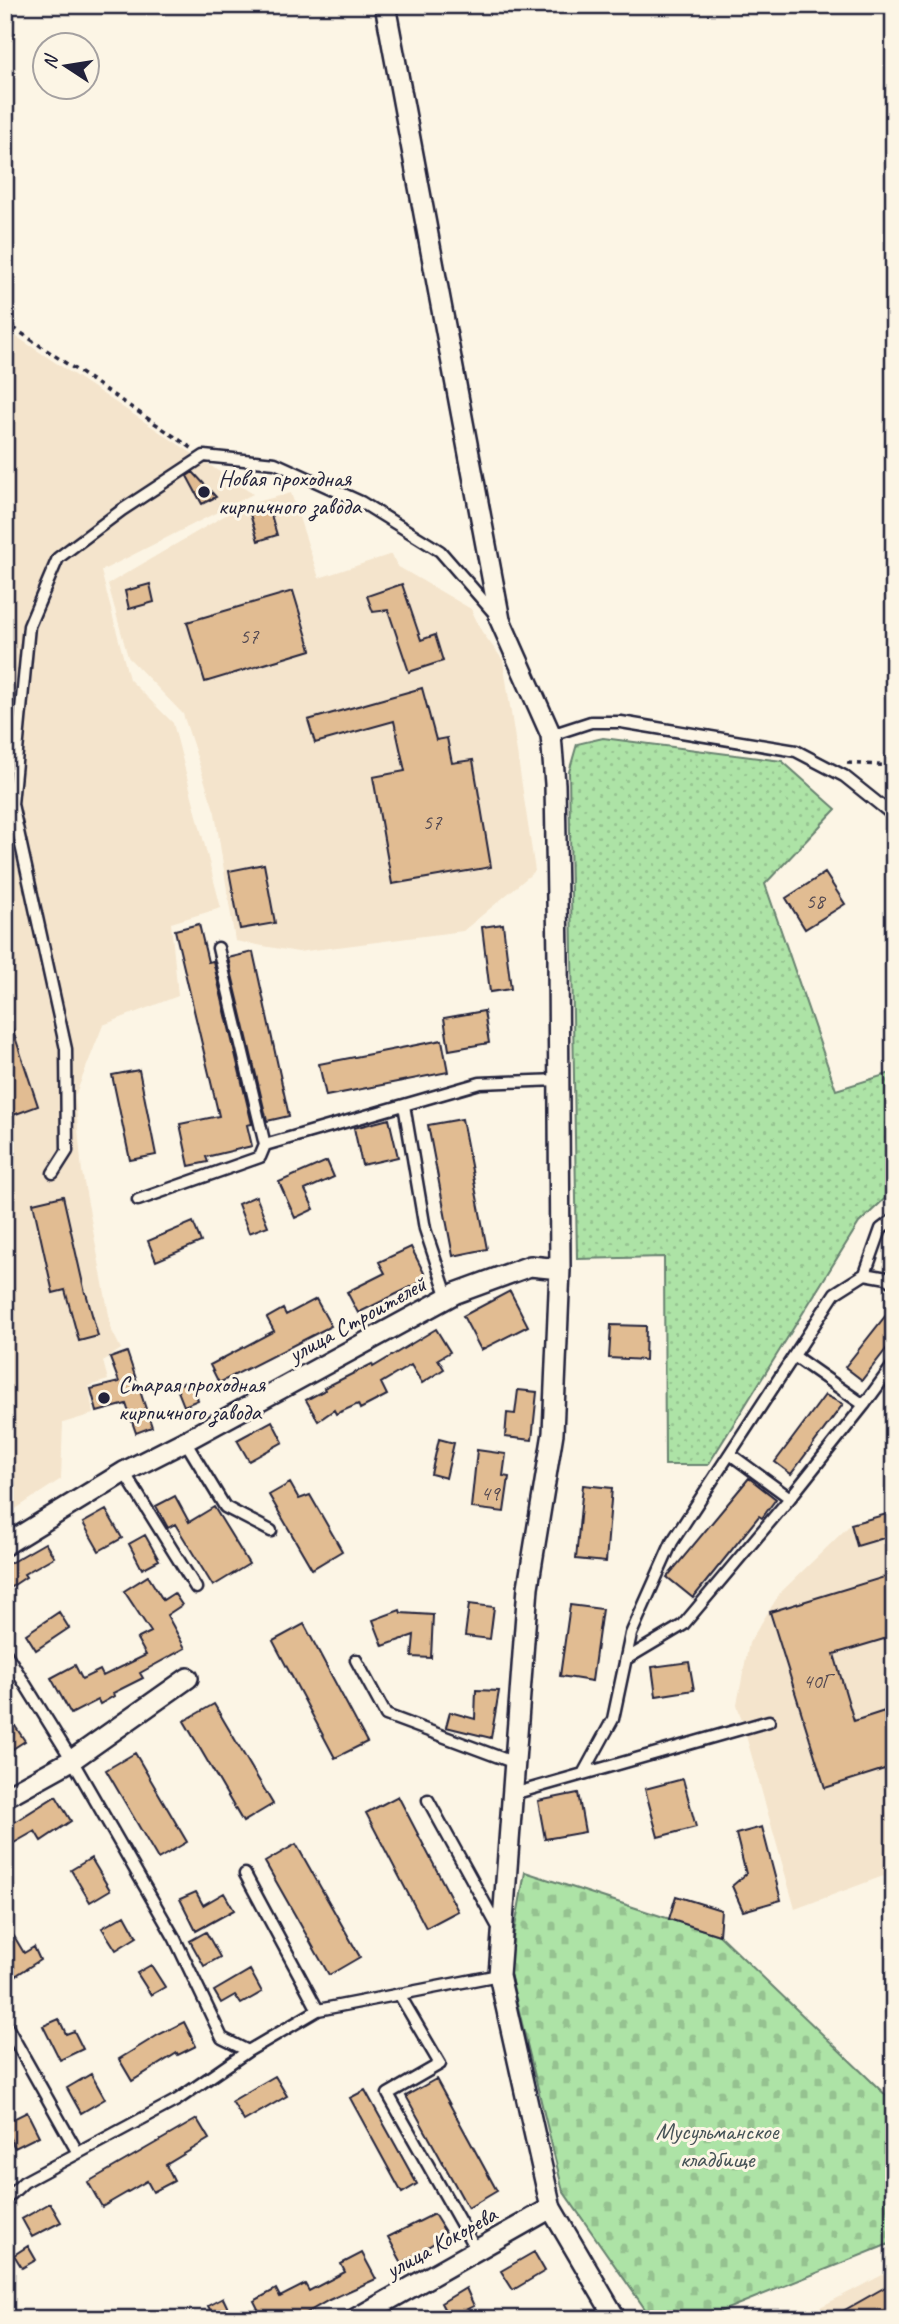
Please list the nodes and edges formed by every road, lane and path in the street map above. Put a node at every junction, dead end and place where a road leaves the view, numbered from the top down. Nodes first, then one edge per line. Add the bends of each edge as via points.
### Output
1 (385, 5) edge
2 (5, 322) edge
3 (204, 456) junction
4 (500, 620) junction
5 (551, 734) junction
6 (817, 761) junction
7 (894, 766) edge
8 (9, 804) edge
9 (894, 816) edge
10 (218, 948) dead end
11 (559, 1080) junction
12 (404, 1105) junction
13 (265, 1145) junction
14 (53, 1173) dead end
15 (138, 1200) dead end
16 (894, 1219) edge
17 (560, 1269) junction
18 (864, 1274) junction
19 (894, 1283) edge
20 (448, 1298) junction
21 (794, 1356) junction
22 (894, 1363) edge
23 (864, 1405) junction
24 (185, 1441) junction
25 (730, 1454) junction
26 (124, 1472) junction
27 (790, 1498) junction
28 (271, 1531) dead end
29 (5, 1545) edge
30 (196, 1588) dead end
31 (5, 1652) edge
32 (625, 1659) junction
33 (356, 1660) dead end
34 (188, 1678) dead end
35 (769, 1720) dead end
36 (72, 1760) junction
37 (515, 1763) junction
38 (583, 1774) junction
39 (513, 1794) junction
40 (5, 1797) edge
41 (428, 1800) dead end
42 (245, 1874) dead end
43 (502, 1936) junction
44 (499, 1975) junction
45 (400, 1994) junction
46 (318, 2010) junction
47 (5, 2023) edge
48 (248, 2051) junction
49 (78, 2153) junction
50 (5, 2200) edge
51 (551, 2208) junction
52 (476, 2250) junction
53 (355, 2319) edge
54 (616, 2319) edge

1 - 4 street
2 - 3 path
3 - 4 lane via 275,463 361,502 440,551
3 - 8 lane via 58,558 29,626
4 - 5 street
5 - 6 lane via 590,722 621,722 796,751
5 - 11 street
6 - 7 path
6 - 9 lane
8 - 14 lane via 66,1049 67,1151
10 - 13 lane
11 - 12 lane via 480,1083
11 - 17 street
12 - 13 lane
12 - 20 lane via 425,1229
13 - 15 lane via 260,1157
16 - 18 lane via 881,1229
17 - 20 street, улица Строителей via 530,1266
17 - 37 street via 554,1433 528,1587
18 - 19 lane
18 - 21 lane via 835,1293
20 - 24 street, улица Строителей
21 - 23 lane
21 - 25 lane
22 - 23 lane
23 - 27 lane
24 - 26 street, улица Строителей
24 - 28 lane via 225,1507
25 - 27 lane
25 - 32 lane via 672,1542 631,1634
26 - 29 street, улица Строителей
26 - 30 lane
27 - 32 lane via 683,1625
31 - 36 lane
32 - 38 lane via 613,1719
33 - 37 lane via 386,1715
34 - 36 street
35 - 38 lane
36 - 40 street
36 - 48 lane via 175,1939 222,2038
37 - 39 street
38 - 39 lane
39 - 43 street
41 - 43 lane
42 - 46 lane
43 - 44 street
44 - 45 lane
44 - 51 street
45 - 46 lane
45 - 52 lane via 440,2064 388,2094
46 - 48 lane
47 - 49 lane
48 - 49 lane via 177,2101
49 - 50 lane via 24,2182
51 - 52 street, улица Кокорева
51 - 54 street
52 - 53 street, улица Кокорева

